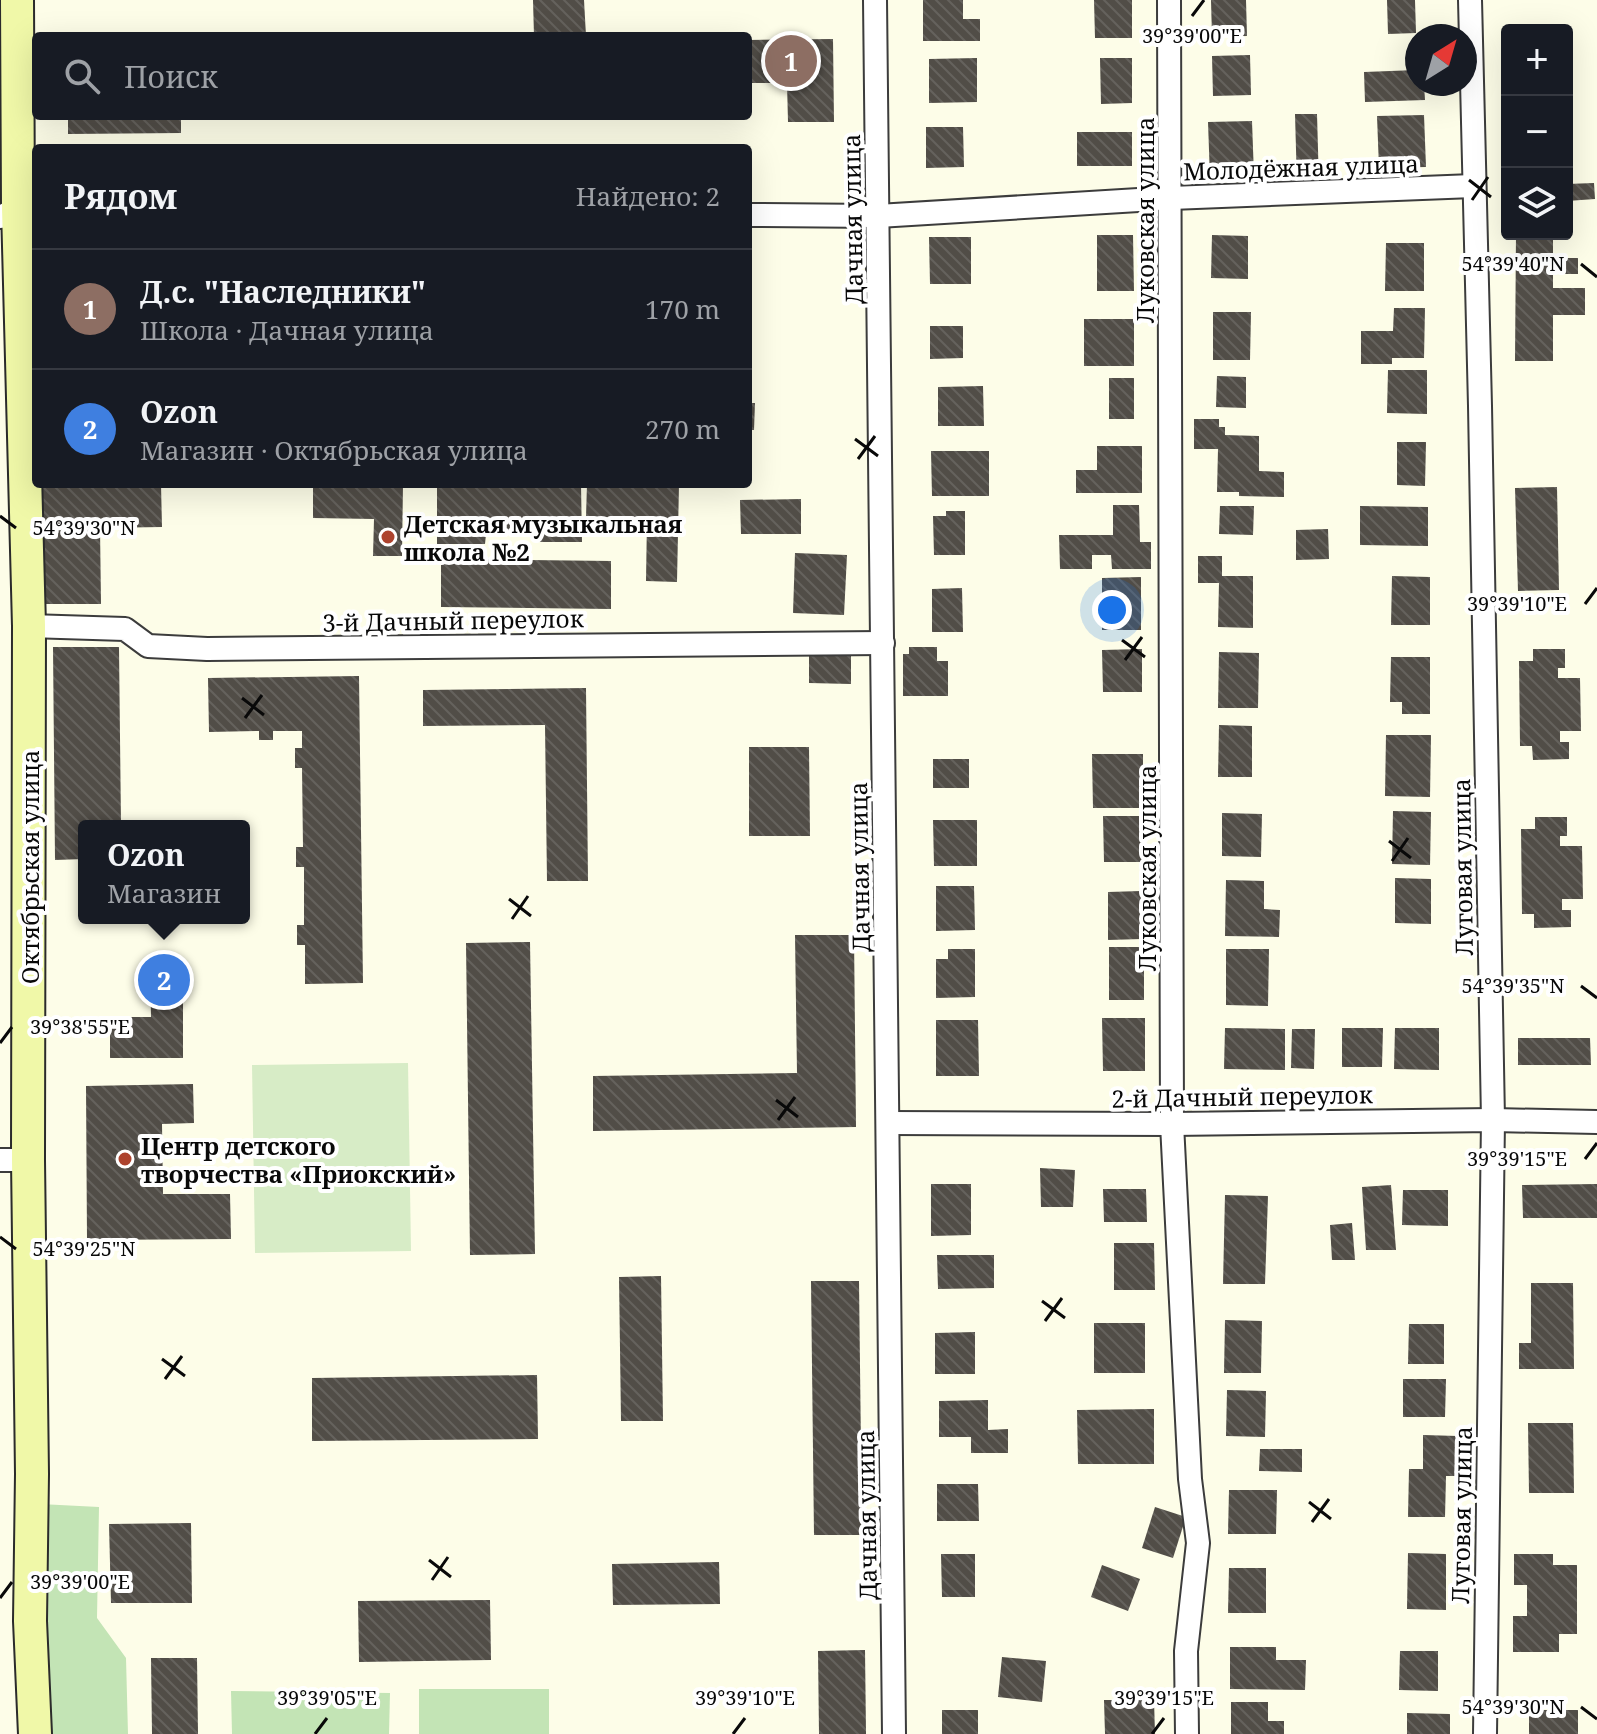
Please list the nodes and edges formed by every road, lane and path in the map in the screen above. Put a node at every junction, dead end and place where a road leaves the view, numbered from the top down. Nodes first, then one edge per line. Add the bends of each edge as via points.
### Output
1 (17, 0) edge
2 (875, 0) edge
3 (1169, 0) edge
4 (1470, 0) edge
5 (1473, 186) junction
6 (1171, 198) junction
7 (18, 211) edge
8 (752, 215) edge
9 (878, 216) junction
10 (29, 626) junction
11 (883, 643) junction
12 (1493, 1120) junction
13 (1597, 1122) edge
14 (888, 1123) junction
15 (1172, 1124) junction
16 (14, 1160) edge
17 (35, 1734) edge
18 (894, 1734) edge
19 (1187, 1734) edge
20 (1485, 1734) edge

1 - 7 main road, Октябрьская улица
2 - 9 street, Дачная улица
3 - 6 street, Луковская улица
4 - 5 street, Луговая улица
5 - 6 street, Молодёжная улица
5 - 12 street, Луговая улица
6 - 9 street, Молодёжная улица
6 - 15 street, Луковская улица
7 - 10 main road, Октябрьская улица
8 - 9 street, Молодёжная улица
9 - 11 street, Дачная улица
10 - 11 street, 3-й Дачный переулок via 125,629 148,646 207,649
10 - 16 main road, Октябрьская улица
11 - 14 street, Дачная улица
12 - 13 street, 2-й Дачный переулок
12 - 15 street, 2-й Дачный переулок
12 - 20 street, Луговая улица
14 - 15 street, 2-й Дачный переулок
14 - 18 street, Дачная улица
15 - 19 street, Луковская улица via 1190,1479 1198,1543 1186,1651
16 - 17 main road, Октябрьская улица via 32,1474

